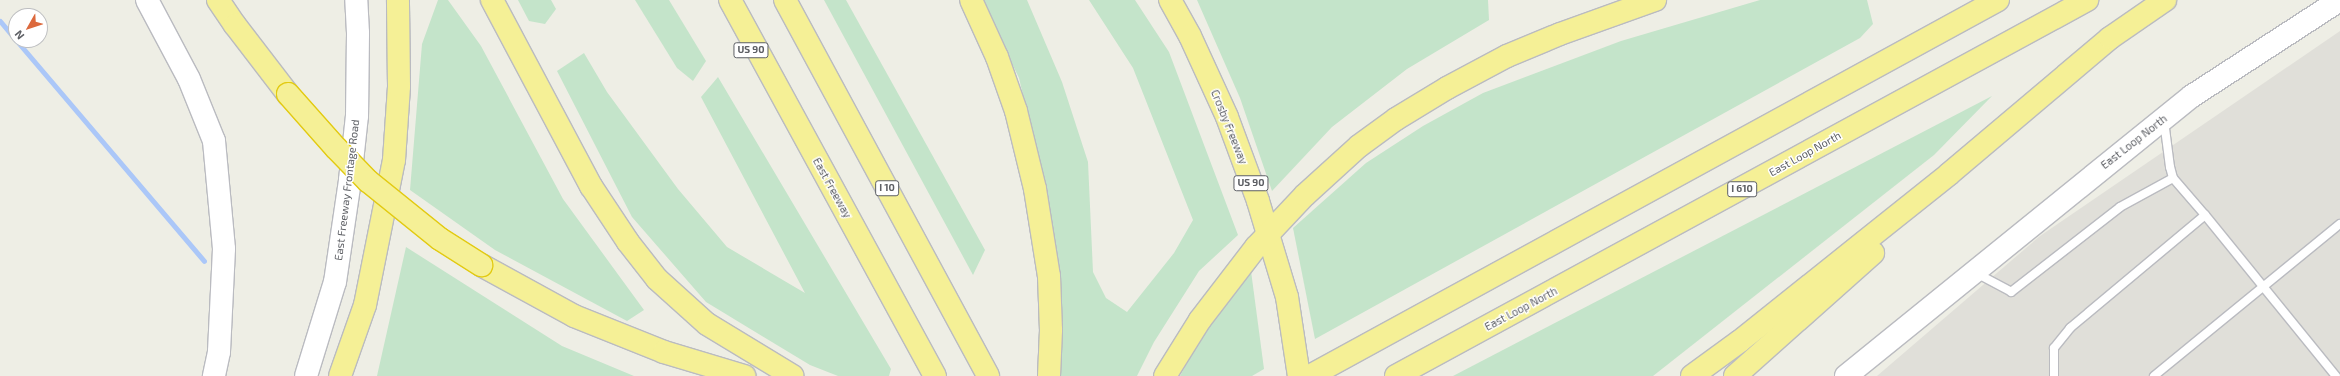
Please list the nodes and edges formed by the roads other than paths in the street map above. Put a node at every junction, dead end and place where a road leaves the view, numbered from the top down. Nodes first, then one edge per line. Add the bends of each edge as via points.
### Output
1 (147, 0) edge
2 (218, 0) edge
3 (356, 0) edge
4 (398, 0) edge
5 (492, 0) edge
6 (718, 0) edge
7 (730, 0) edge
8 (785, 0) edge
9 (971, 0) edge
10 (1170, 0) edge
11 (1655, 0) edge
12 (1998, 0) edge
13 (2087, 0) edge
14 (2165, 0) edge
15 (2340, 0) edge
16 (784, 101) junction
17 (2164, 119) junction
18 (1949, 174) junction
19 (2173, 178) junction
20 (2205, 215) junction
21 (2340, 224) edge
22 (1974, 272) junction
23 (2263, 286) junction
24 (214, 376) edge
25 (306, 376) edge
26 (340, 376) edge
27 (744, 376) edge
28 (793, 376) edge
29 (935, 376) edge
30 (988, 376) edge
31 (1049, 376) edge
32 (1165, 376) edge
33 (1299, 376) edge
34 (1310, 376) edge
35 (1396, 376) edge
36 (1692, 376) edge
37 (1735, 376) edge
38 (1846, 376) edge
39 (2054, 376) edge
40 (2154, 376) edge
41 (2336, 376) edge

1 - 24 main road via 189,79 214,141 224,249 219,352
2 - 27 highway, bridge via 288,94 368,181 440,239 481,265 581,319 664,352
3 - 25 main road, East Freeway Frontage Road via 357,116 350,180 335,282
4 - 26 highway via 399,86 394,160 365,305
5 - 28 highway via 591,186 628,242 658,279 707,324
6 - 16 highway, US 90
7 - 16 highway, East Freeway
8 - 30 highway, I 10
9 - 31 highway via 986,30 1016,111 1033,183 1049,276
10 - 33 highway, Crosby Freeway / US 90 via 1190,36 1227,117 1258,201 1287,297
11 - 32 highway via 1507,56 1396,119 1328,173 1285,214 1226,284
12 - 34 highway
13 - 35 highway, East Loop North / I 610
14 - 18 highway via 2110,38
15 - 17 main road, East Loop North via 2192,96
16 - 29 highway, East Freeway
17 - 19 lane
17 - 22 main road, East Loop North
18 - 36 highway via 1740,341
18 - 37 highway via 1937,196
19 - 20 lane
19 - 22 lane via 2120,207 2012,292
20 - 23 lane
20 - 39 lane via 2070,328 2054,348
21 - 23 lane
22 - 38 main road, East Loop North
23 - 40 lane
23 - 41 lane

